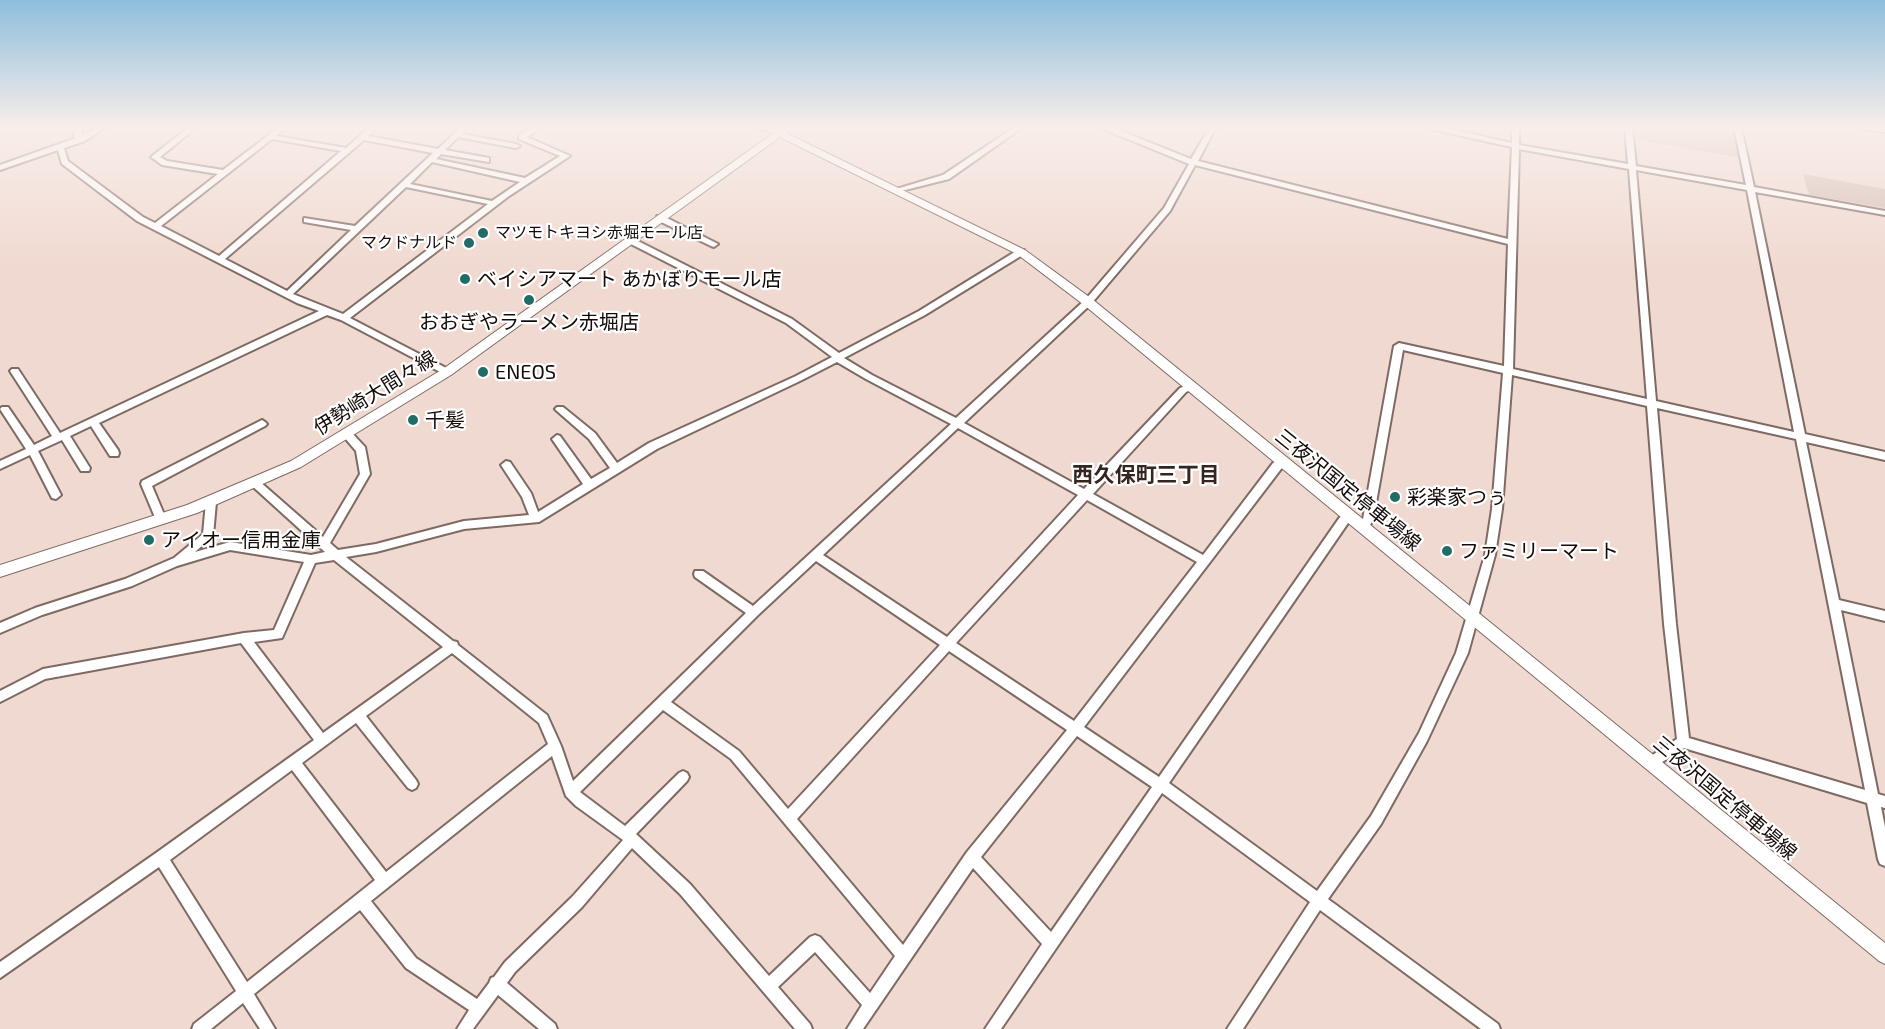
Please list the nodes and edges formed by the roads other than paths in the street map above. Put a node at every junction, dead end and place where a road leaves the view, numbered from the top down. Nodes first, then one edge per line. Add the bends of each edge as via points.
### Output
1 (81, 175) edge
2 (222, 175) edge
3 (318, 175) edge
4 (415, 175) edge
5 (500, 175) edge
6 (536, 175) edge
7 (720, 175) edge
8 (869, 175) edge
9 (949, 175) edge
10 (1184, 175) edge
11 (1243, 175) edge
12 (1514, 175) edge
13 (1633, 175) edge
14 (1675, 175) edge
15 (1748, 175) edge
16 (527, 181) junction
17 (405, 185) junction
18 (1751, 189) junction
19 (897, 190) junction
20 (493, 204) junction
21 (1885, 213) edge
22 (660, 218) junction
23 (307, 220) dead end
24 (155, 227) junction
25 (358, 229) junction
26 (630, 240) junction
27 (1512, 242) junction
28 (714, 244) dead end
29 (1021, 252) junction
30 (219, 260) junction
31 (288, 294) junction
32 (1088, 302) junction
33 (325, 312) junction
34 (344, 318) junction
35 (838, 357) junction
36 (15, 371) dead end
37 (1508, 371) junction
38 (447, 372) junction
39 (1190, 387) junction
40 (1653, 403) junction
41 (4, 409) dead end
42 (560, 409) dead end
43 (93, 422) junction
44 (262, 424) dead end
45 (959, 424) junction
46 (347, 434) junction
47 (61, 437) junction
48 (1802, 437) junction
49 (557, 439) dead end
50 (32, 450) junction
51 (114, 453) dead end
52 (1885, 456) edge
53 (1283, 462) junction
54 (0, 465) edge
55 (506, 465) dead end
56 (85, 468) dead end
57 (616, 469) junction
58 (255, 484) junction
59 (590, 486) junction
60 (56, 495) dead end
61 (1085, 495) junction
62 (211, 502) junction
63 (1350, 516) junction
64 (161, 519) junction
65 (535, 519) junction
66 (1363, 527) junction
67 (324, 544) junction
68 (337, 556) junction
69 (816, 556) junction
70 (311, 559) junction
71 (1205, 561) junction
72 (174, 562) junction
73 (0, 571) edge
74 (699, 574) dead end
75 (1833, 603) junction
76 (754, 612) junction
77 (1473, 616) junction
78 (1885, 616) edge
79 (0, 628) edge
80 (244, 638) junction
81 (949, 644) junction
82 (453, 646) junction
83 (0, 697) edge
84 (661, 702) junction
85 (357, 716) junction
86 (1076, 728) junction
87 (322, 741) junction
88 (1683, 742) junction
89 (555, 746) junction
90 (293, 762) junction
91 (1652, 762) junction
92 (683, 777) dead end
93 (412, 784) dead end
94 (1162, 784) junction
95 (571, 792) junction
96 (1871, 798) junction
97 (1885, 802) edge
98 (790, 821) junction
99 (629, 837) junction
100 (972, 857) junction
101 (161, 858) junction
102 (1885, 859) edge
103 (384, 881) junction
104 (361, 900) junction
105 (1319, 900) junction
106 (1052, 944) junction
107 (905, 955) junction
108 (1885, 955) edge
109 (0, 971) edge
110 (496, 983) junction
111 (768, 987) junction
112 (246, 991) junction
113 (870, 1004) junction
114 (478, 1008) junction
115 (199, 1029) edge
116 (268, 1029) edge
117 (464, 1029) edge
118 (550, 1029) edge
119 (805, 1029) edge
120 (854, 1029) edge
121 (992, 1029) edge
122 (1234, 1029) edge
123 (1493, 1029) edge

1 - 24 street via 111,200
2 - 24 street
3 - 30 street
4 - 17 street
5 - 16 street
6 - 16 street
7 - 22 main road, 伊勢崎大間々線
8 - 19 main road, 三夜沢国定停車場線
9 - 19 street
10 - 32 street via 1167,209
11 - 27 street
12 - 27 street
13 - 40 street
14 - 18 street
15 - 18 street
16 - 20 street
17 - 20 street
17 - 25 street
18 - 21 street
18 - 48 street
19 - 29 main road, 三夜沢国定停車場線
20 - 34 street
22 - 26 main road, 伊勢崎大間々線
22 - 28 street
23 - 25 street
24 - 30 street
25 - 31 street
26 - 35 street via 796,325
26 - 38 main road, 伊勢崎大間々線
27 - 37 street
29 - 32 main road, 三夜沢国定停車場線
29 - 35 street via 943,302
30 - 31 street
31 - 33 street
32 - 39 main road, 三夜沢国定停車場線
32 - 45 street
33 - 34 street
33 - 43 street
34 - 38 street
35 - 45 street
35 - 57 street via 653,446
36 - 47 street
37 - 40 street
37 - 66 street via 1399,346 1368,520
37 - 77 street via 1497,509 1490,555
38 - 46 main road, 伊勢崎大間々線
39 - 53 main road, 三夜沢国定停車場線
39 - 61 street
40 - 48 street
40 - 88 street
41 - 50 street
42 - 57 street via 592,436
43 - 47 street
43 - 51 street
44 - 64 street via 146,484
45 - 61 street
45 - 69 street
46 - 58 main road, 伊勢崎大間々線
46 - 67 street via 361,450 365,474
47 - 50 street
47 - 56 street
48 - 52 street
48 - 75 street
49 - 59 street
50 - 54 street
50 - 60 street
53 - 63 main road, 三夜沢国定停車場線
53 - 71 street
55 - 65 street via 527,496
57 - 59 street
58 - 62 main road, 伊勢崎大間々線
58 - 67 street
59 - 65 street
61 - 71 street
61 - 81 street
62 - 64 main road, 伊勢崎大間々線
62 - 72 street via 208,536
63 - 66 main road, 三夜沢国定停車場線
63 - 94 street
64 - 73 main road, 伊勢崎大間々線
65 - 68 street via 464,525
66 - 77 main road, 三夜沢国定停車場線
67 - 68 street
68 - 70 street
68 - 82 street
69 - 76 street
69 - 81 street
70 - 72 street via 230,546
70 - 80 street via 278,635
71 - 86 street
72 - 79 street via 128,583 39,611
74 - 76 street
75 - 78 street
75 - 96 street
76 - 84 street
77 - 91 main road, 三夜沢国定停車場線
77 - 105 street via 1462,653 1396,786
80 - 83 street via 43,674
80 - 87 street
81 - 86 street
81 - 98 street via 790,815
82 - 85 street
82 - 89 street via 543,719
84 - 95 street
84 - 98 street via 735,755
85 - 87 street
85 - 93 street
86 - 94 street
86 - 100 street
87 - 90 street
88 - 91 street
88 - 96 street
89 - 95 street
89 - 103 street
90 - 101 street
90 - 103 street
91 - 108 main road, 三夜沢国定停車場線
92 - 99 street
94 - 105 street
94 - 106 street
95 - 99 street
96 - 97 street
96 - 102 street
98 - 107 street
99 - 110 street via 578,902
99 - 111 street via 685,889
100 - 106 street
100 - 107 street
101 - 109 street
101 - 112 street
103 - 104 street
104 - 112 street
104 - 114 street via 411,963
105 - 122 street
105 - 123 street
106 - 121 street
107 - 113 street
110 - 114 street
110 - 118 street
111 - 113 street via 815,942
111 - 119 street
112 - 115 street
112 - 116 street
113 - 120 street
114 - 117 street

